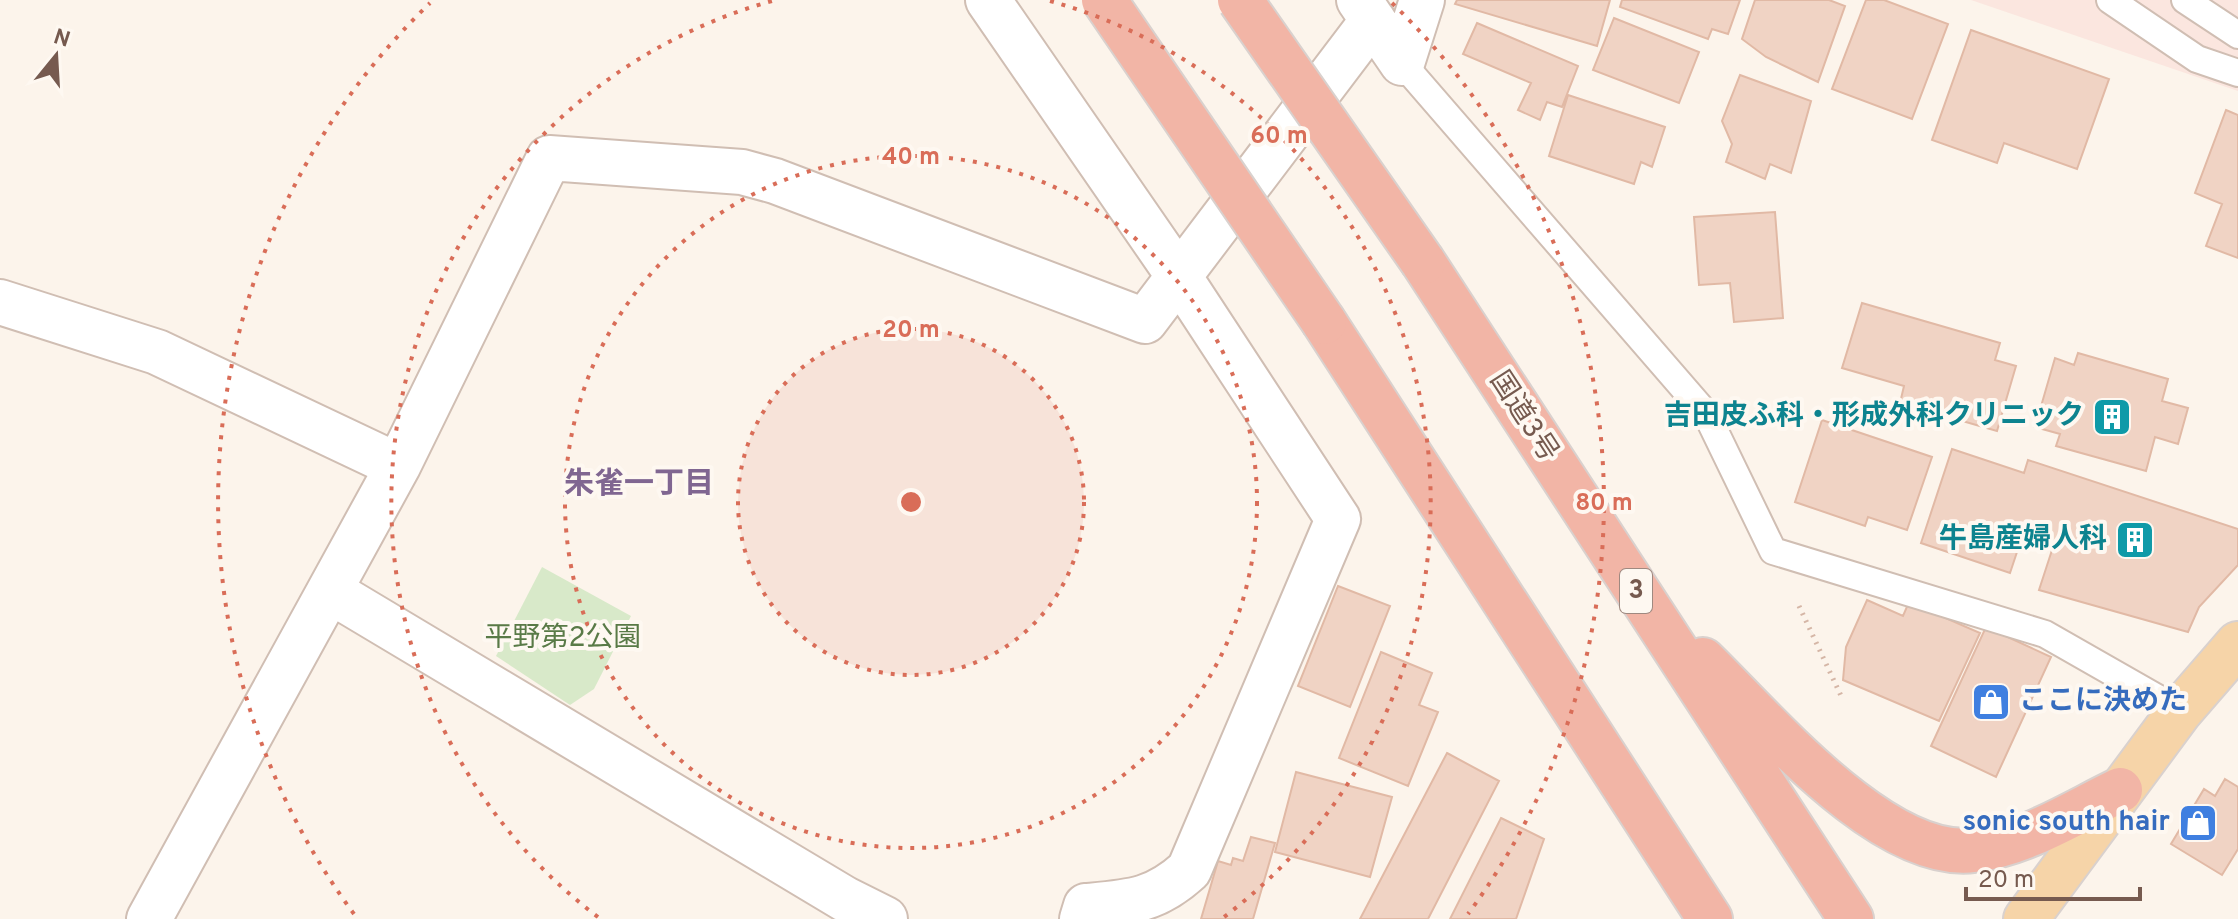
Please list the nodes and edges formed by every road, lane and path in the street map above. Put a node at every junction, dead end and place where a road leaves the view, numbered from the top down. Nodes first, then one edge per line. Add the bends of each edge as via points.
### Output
1 (988, 0) edge
2 (1104, 0) edge
3 (1240, 0) edge
4 (1422, 0) edge
5 (2110, 0) edge
6 (2185, 0) edge
7 (1366, 10) edge
8 (2238, 35) edge
9 (1402, 63) junction
10 (2238, 73) edge
11 (1180, 278) junction
12 (0, 302) edge
13 (398, 466) junction
14 (1773, 551) junction
15 (330, 591) junction
16 (1644, 603) junction
17 (2238, 644) edge
18 (1843, 700) dead end
19 (2180, 711) junction
20 (2120, 790) junction
21 (149, 919) edge
22 (885, 919) edge
23 (1082, 919) edge
24 (1710, 919) edge
25 (1851, 919) edge
26 (2026, 919) edge

1 - 11 street
2 - 24 highway, bridge via 1324,322
3 - 16 highway, 国道3号 / 3, bridge via 1423,262
4 - 9 street
5 - 10 lane via 2197,59
6 - 8 lane
7 - 9 street
7 - 11 street
9 - 14 lane via 1707,415
11 - 13 street via 1145,321 764,178 549,158
11 - 23 street via 1338,519 1189,870 1167,890 1137,901 1086,906
12 - 13 street via 157,352
13 - 15 street
14 - 18 path
14 - 19 lane via 2045,634
15 - 21 street
15 - 22 street
16 - 20 highway via 1850,802 1884,826 1919,841 1972,851 2016,840
16 - 25 highway, 国道3号 / 3
17 - 19 main road
19 - 20 main road
20 - 26 main road

